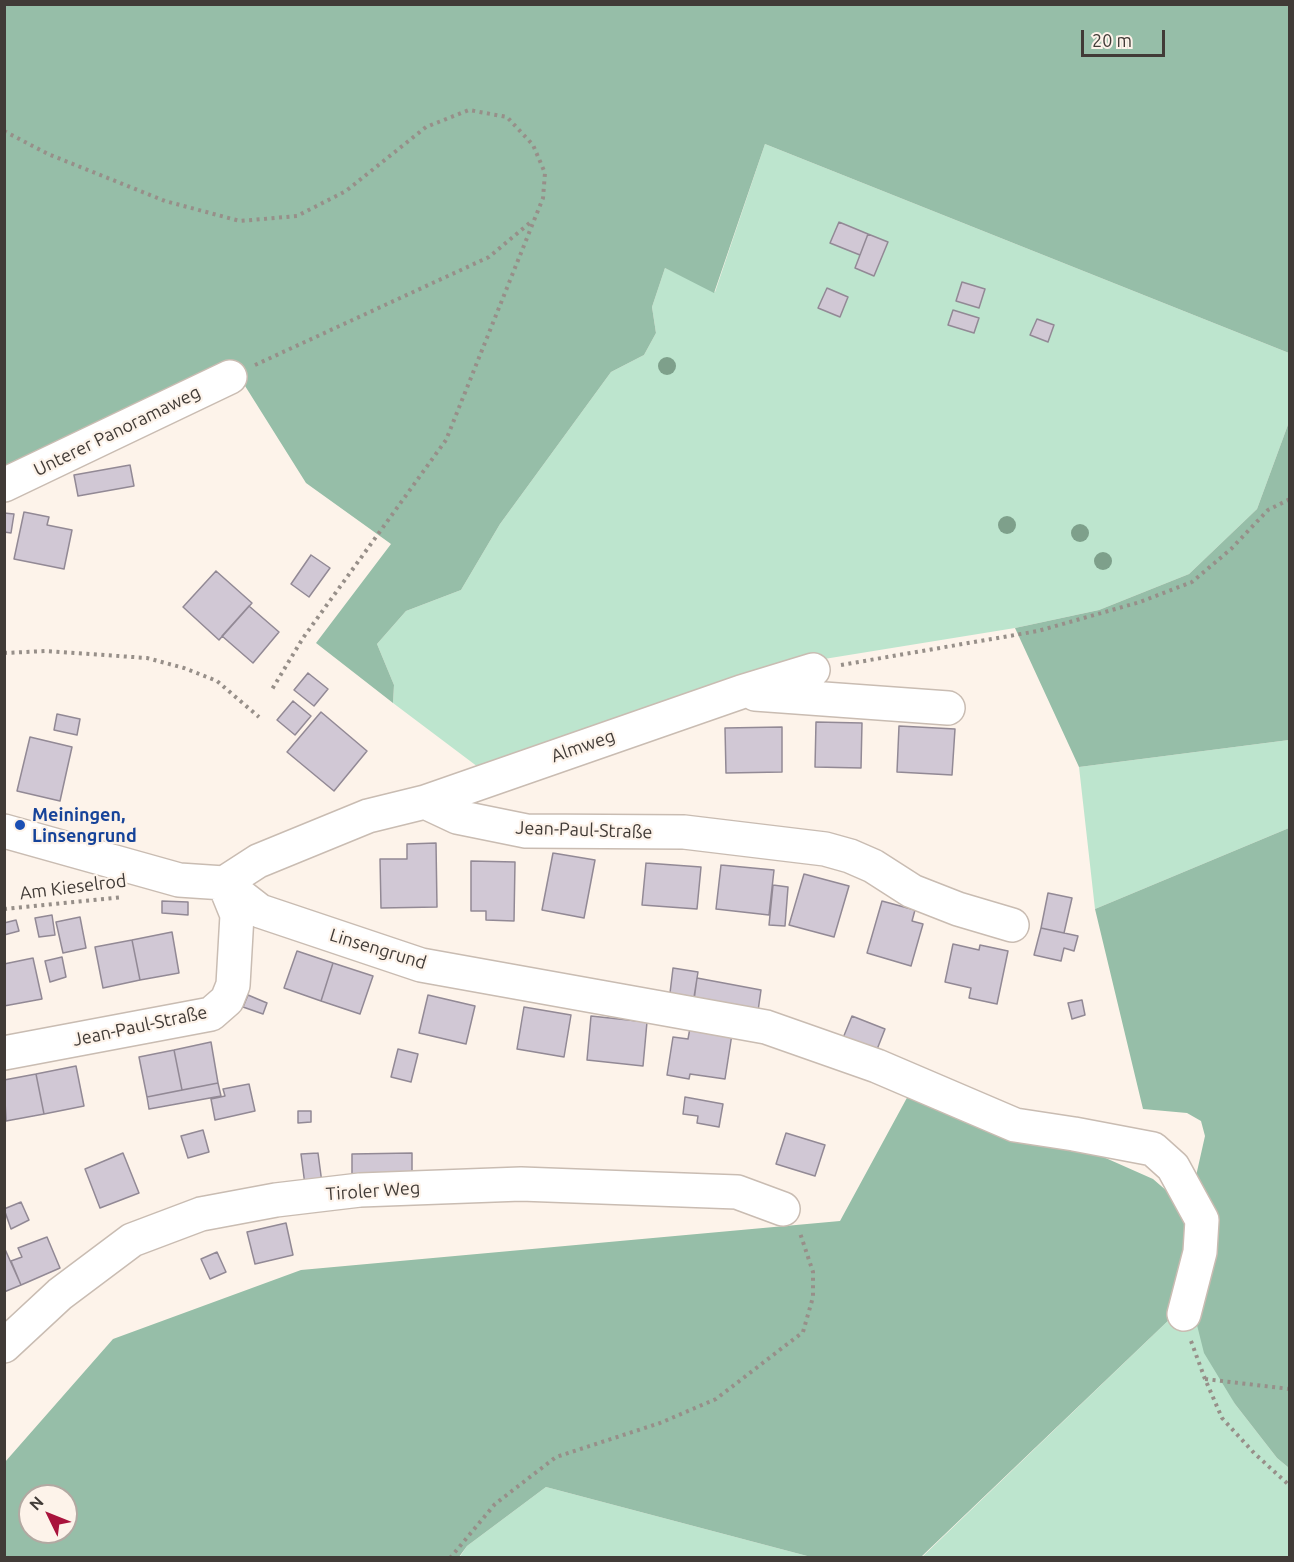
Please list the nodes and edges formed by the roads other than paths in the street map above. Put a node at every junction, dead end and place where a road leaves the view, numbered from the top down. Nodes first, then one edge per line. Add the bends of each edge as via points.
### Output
1 (230, 377) road end
2 (4, 484) edge
3 (813, 670) road end
4 (741, 692) junction
5 (948, 708) dead end
6 (425, 802) junction
7 (4, 831) edge
8 (224, 883) junction
9 (1012, 925) dead end
10 (4, 1053) edge
11 (783, 1209) road end
12 (1184, 1314) road end
13 (4, 1346) edge

1 - 2 street, Unterer Panoramaweg
3 - 4 street, Almweg
4 - 5 street, Almweg
4 - 6 street, Almweg
6 - 8 street via 323,832 258,861
6 - 9 street, Jean-Paul-Straße via 458,817 526,831 684,832 825,849 873,866 921,895
7 - 8 street via 179,880
8 - 10 street, Jean-Paul-Straße via 237,915 233,985 227,1000 211,1014
8 - 12 street, Linsengrund via 260,911 422,965 766,1027 877,1066 1014,1125 1153,1149 1173,1167 1202,1220 1200,1252
11 - 13 street, Tiroler Weg via 737,1192 521,1184 360,1190 276,1200 201,1214 132,1240 60,1294

